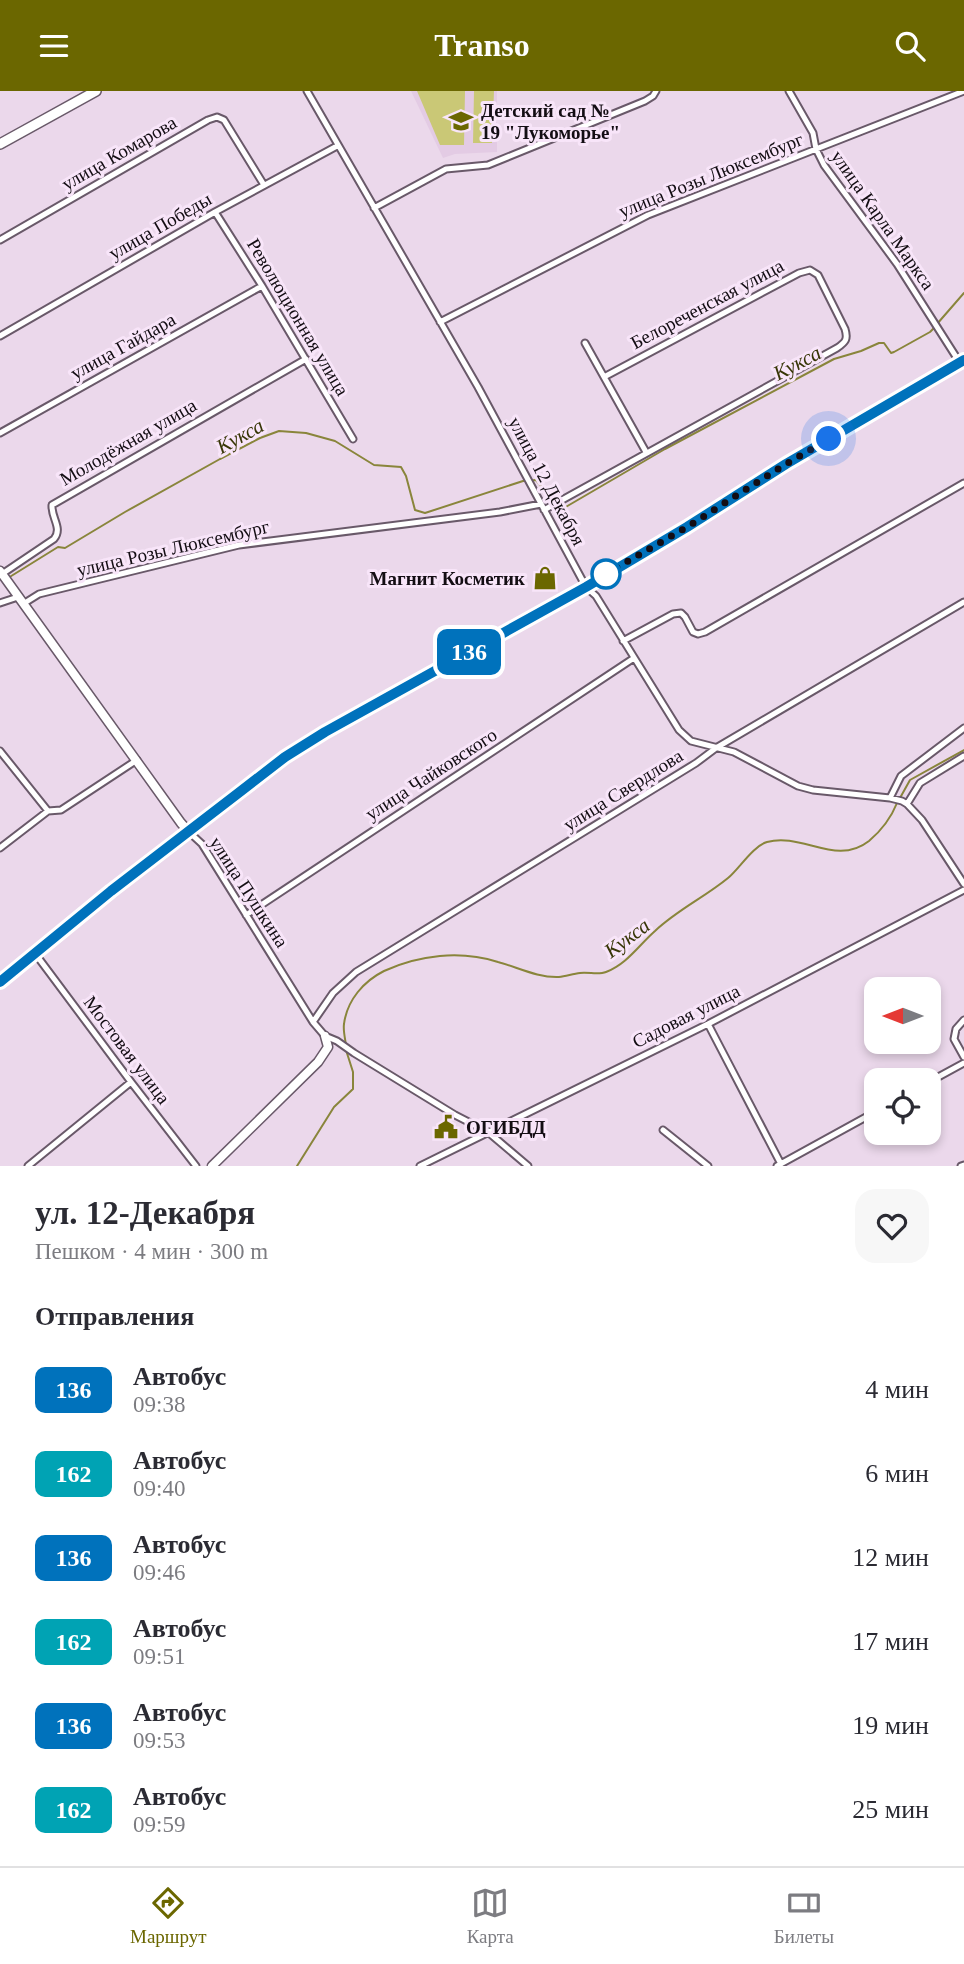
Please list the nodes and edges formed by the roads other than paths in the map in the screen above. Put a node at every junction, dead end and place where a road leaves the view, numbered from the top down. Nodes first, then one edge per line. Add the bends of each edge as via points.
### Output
1 (96, 91) edge
2 (307, 91) edge
3 (656, 91) edge
4 (789, 91) edge
5 (964, 91) edge
6 (0, 144) edge
7 (337, 146) junction
8 (816, 149) junction
9 (264, 185) junction
10 (374, 208) junction
11 (215, 212) junction
12 (0, 240) edge
13 (262, 286) junction
14 (440, 322) junction
15 (0, 336) edge
16 (585, 342) dead end
17 (306, 359) junction
18 (962, 361) edge
19 (604, 377) junction
20 (0, 433) edge
21 (353, 439) dead end
22 (646, 452) junction
23 (964, 483) edge
24 (543, 507) junction
25 (3, 575) edge
26 (586, 587) junction
27 (21, 600) junction
28 (0, 603) edge
29 (964, 603) edge
30 (623, 641) junction
31 (634, 659) junction
32 (964, 728) edge
33 (716, 748) junction
34 (0, 751) edge
35 (964, 755) edge
36 (137, 760) junction
37 (892, 798) junction
38 (905, 803) junction
39 (48, 811) junction
40 (189, 831) junction
41 (0, 848) edge
42 (964, 884) edge
43 (964, 890) edge
44 (246, 915) junction
45 (34, 953) junction
46 (0, 982) edge
47 (964, 1020) edge
48 (313, 1022) junction
49 (708, 1024) junction
50 (325, 1036) junction
51 (964, 1057) edge
52 (964, 1063) edge
53 (941, 1075) edge
54 (131, 1082) junction
55 (864, 1118) edge
56 (663, 1130) dead end
57 (488, 1132) junction
58 (779, 1165) edge
59 (28, 1166) edge
60 (196, 1166) edge
61 (212, 1166) edge
62 (420, 1166) edge
63 (528, 1166) edge
64 (708, 1166) edge

1 - 6 main road
2 - 7 street, улица 12 Декабря
3 - 10 street via 645,101 488,165 446,169
4 - 8 street, улица Карла Маркса via 813,133
5 - 8 street, улица Розы Люксембург
7 - 9 street, улица Победы
7 - 10 street, улица 12 Декабря
8 - 14 street, улица Розы Люксембург via 648,215
8 - 18 street, улица Карла Маркса
9 - 11 street, улица Победы
9 - 12 street, улица Комарова via 225,120 217,117
10 - 14 street, улица 12 Декабря
11 - 13 street, Революционная улица
11 - 15 street, улица Победы
13 - 17 street, Революционная улица
13 - 20 street, улица Гайдара
14 - 24 street, улица 12 Декабря
16 - 19 street
17 - 21 street, Революционная улица
17 - 25 street, Молодёжная улица via 52,505 58,534
18 - 26 street
19 - 22 street
19 - 22 street, Белореченская улица via 799,273 810,270 818,275 845,329 845,343
22 - 24 street, Белореченская улица
23 - 30 street via 705,632 693,632 681,613
24 - 26 street, улица 12 Декабря
24 - 27 street, улица Розы Люксембург via 239,545
25 - 27 street, улица Пушкина
26 - 30 street, улица 12 Декабря
26 - 40 street via 325,732
27 - 28 street, улица Розы Люксембург
27 - 36 street, улица Пушкина
29 - 33 street, улица Свердлова
30 - 31 street, улица 12 Декабря
31 - 33 street, улица 12 Декабря via 679,730 691,741
31 - 44 street, улица Чайковского
32 - 37 street via 901,776
33 - 37 street, улица 12 Декабря via 734,752 798,786
33 - 48 street, улица Свердлова via 356,972 333,993
34 - 39 street
35 - 38 street via 920,783
36 - 39 street via 61,810
36 - 40 street, улица Пушкина
37 - 38 street, улица 12 Декабря
38 - 42 street via 922,820
39 - 41 street
40 - 44 street, улица Пушкина
40 - 45 street
43 - 49 street, Садовая улица
44 - 48 street, улица Пушкина
45 - 46 street
45 - 54 street, Мостовая улица
47 - 51 street via 954,1039
48 - 50 street, улица Пушкина
49 - 57 street, Садовая улица
49 - 58 street
50 - 57 street, улица Пушкина
50 - 61 street via 328,1047 318,1062
52 - 53 street
54 - 59 street
54 - 60 street, Мостовая улица
55 - 58 street
56 - 64 street
57 - 62 street, Садовая улица
57 - 63 street, улица Пушкина

